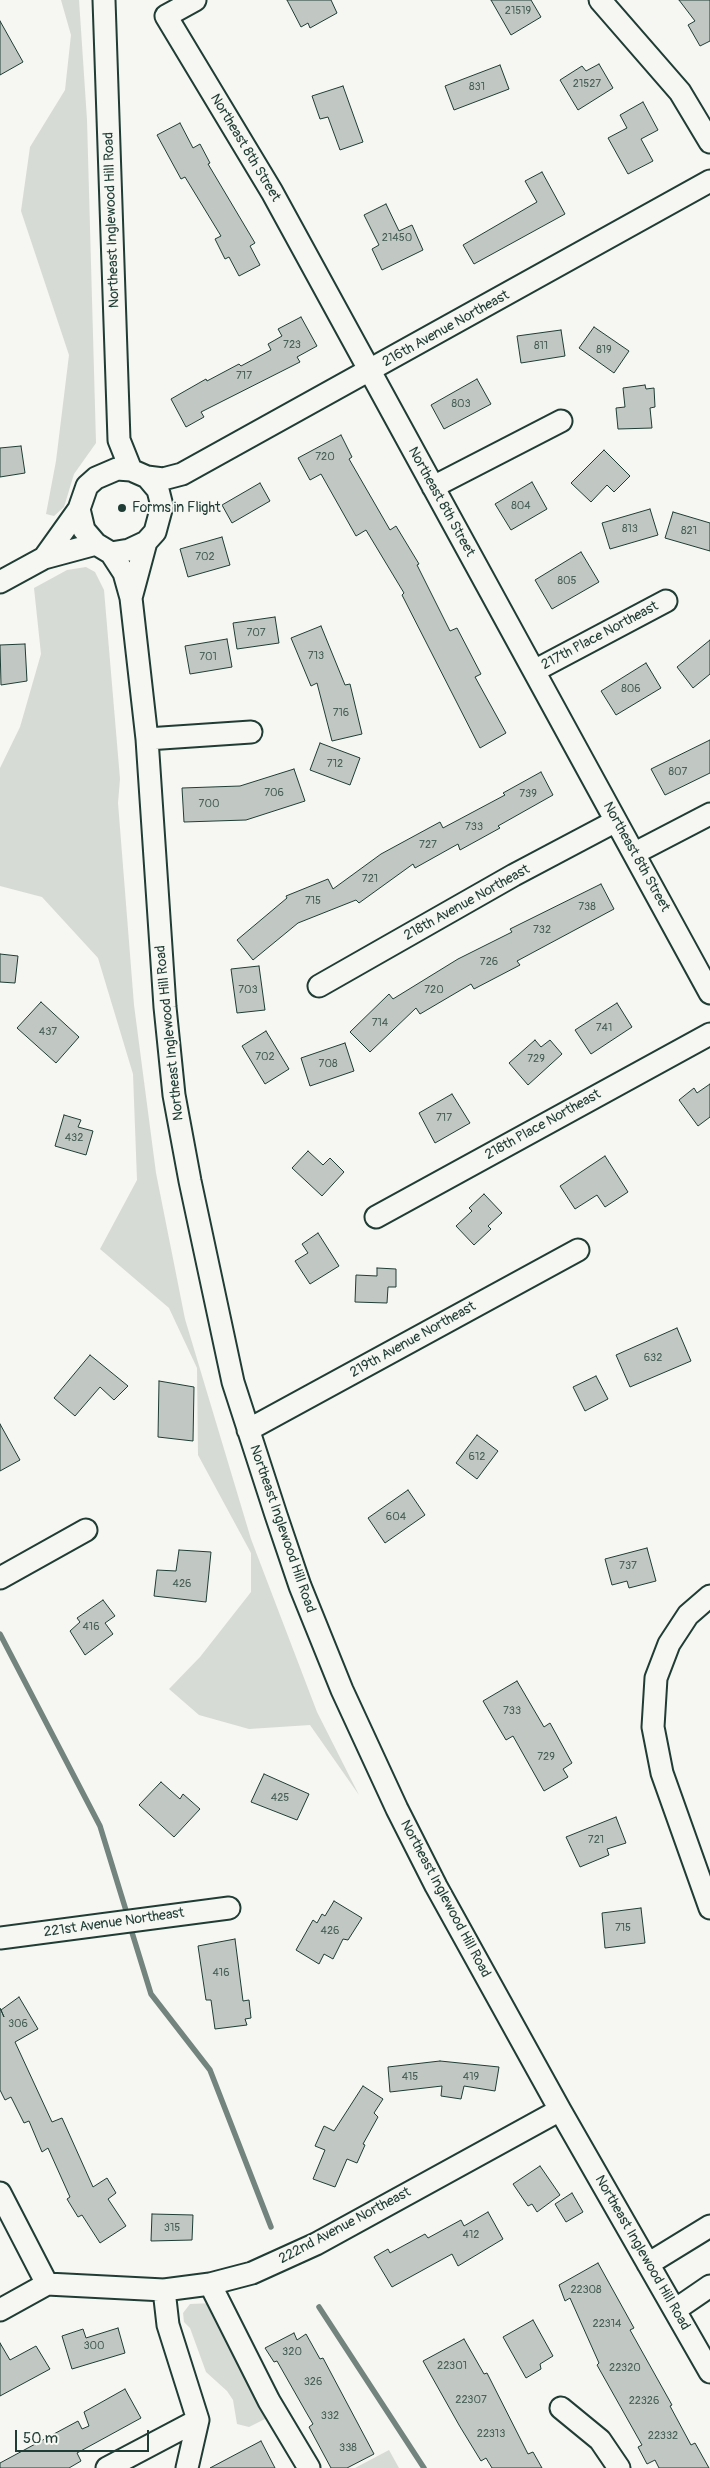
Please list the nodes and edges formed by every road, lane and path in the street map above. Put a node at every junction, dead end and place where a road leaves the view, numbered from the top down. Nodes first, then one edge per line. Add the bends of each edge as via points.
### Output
1 (104, 0) edge
2 (195, 0) edge
3 (600, 0) edge
4 (710, 142) edge
5 (710, 181) edge
6 (370, 371) junction
7 (561, 421) dead end
8 (118, 440) junction
9 (139, 474) junction
10 (182, 474) junction
11 (96, 478) junction
12 (433, 487) junction
13 (162, 506) junction
14 (80, 509) junction
15 (146, 542) junction
16 (104, 549) junction
17 (44, 558) junction
18 (0, 582) edge
19 (131, 598) junction
20 (666, 601) dead end
21 (534, 671) junction
22 (251, 732) dead end
23 (147, 739) junction
24 (710, 814) edge
25 (616, 821) junction
26 (635, 853) junction
27 (319, 986) dead end
28 (710, 992) edge
29 (710, 1034) edge
30 (376, 1216) dead end
31 (578, 1250) dead end
32 (248, 1430) junction
33 (86, 1530) dead end
34 (0, 1578) edge
35 (710, 1596) edge
36 (229, 1908) dead end
37 (710, 1908) edge
38 (0, 1938) edge
39 (560, 2110) junction
40 (0, 2194) edge
41 (710, 2226) edge
42 (648, 2264) junction
43 (47, 2284) junction
44 (210, 2284) junction
45 (710, 2286) edge
46 (164, 2290) junction
47 (0, 2310) edge
48 (675, 2310) junction
49 (710, 2372) edge
50 (561, 2408) dead end
51 (198, 2420) junction
52 (107, 2468) edge
53 (187, 2468) edge
54 (309, 2468) edge
55 (619, 2468) edge

1 - 8 street, Northeast Inglewood Hill Road
2 - 6 street, Northeast 8th Street via 166,16 272,192
3 - 4 street via 680,92
5 - 6 street, 216th Avenue Northeast
6 - 10 street, 216th Avenue Northeast
6 - 12 street, Northeast 8th Street
7 - 12 street
8 - 9 street, Northeast Inglewood Hill Road
8 - 11 street, Northeast Inglewood Hill Road via 109,462
9 - 10 street, 216th Avenue Northeast via 163,479
9 - 11 street via 117,469
9 - 13 street via 158,490
10 - 13 street, 216th Avenue Northeast
11 - 14 street via 87,486
12 - 21 street, Northeast 8th Street
13 - 15 street via 155,532
14 - 16 street via 84,530
14 - 17 street
15 - 16 street via 129,550
15 - 19 street, Northeast Inglewood Hill Road
16 - 17 street
16 - 19 street, Northeast Inglewood Hill Road via 124,573
17 - 18 street
19 - 23 street, Northeast Inglewood Hill Road
20 - 21 street, 217th Place Northeast
21 - 25 street, Northeast 8th Street
22 - 23 street
23 - 32 street, Northeast Inglewood Hill Road via 174,1095 233,1382
24 - 26 street
25 - 26 street, Northeast 8th Street
25 - 27 street, 218th Avenue Northeast
26 - 28 street, Northeast 8th Street
29 - 30 street, 218th Place Northeast
31 - 32 street, 219th Avenue Northeast
32 - 39 street, Northeast Inglewood Hill Road via 300,1586 346,1698 436,1886
33 - 34 street
35 - 37 street via 688,1615 669,1644 656,1678 653,1727 662,1773
36 - 38 street, 221st Avenue Northeast
39 - 42 street, Northeast Inglewood Hill Road
39 - 44 street, 222nd Avenue Northeast via 316,2244 252,2273
40 - 43 street
41 - 42 street
42 - 48 street, Northeast Inglewood Hill Road
43 - 46 street, 222nd Avenue Northeast
43 - 47 street
44 - 46 street, 222nd Avenue Northeast
44 - 54 street via 269,2401
45 - 48 street
46 - 51 street via 168,2325
48 - 49 street, Northeast Inglewood Hill Road
50 - 55 street via 600,2440
51 - 52 street
51 - 53 street

